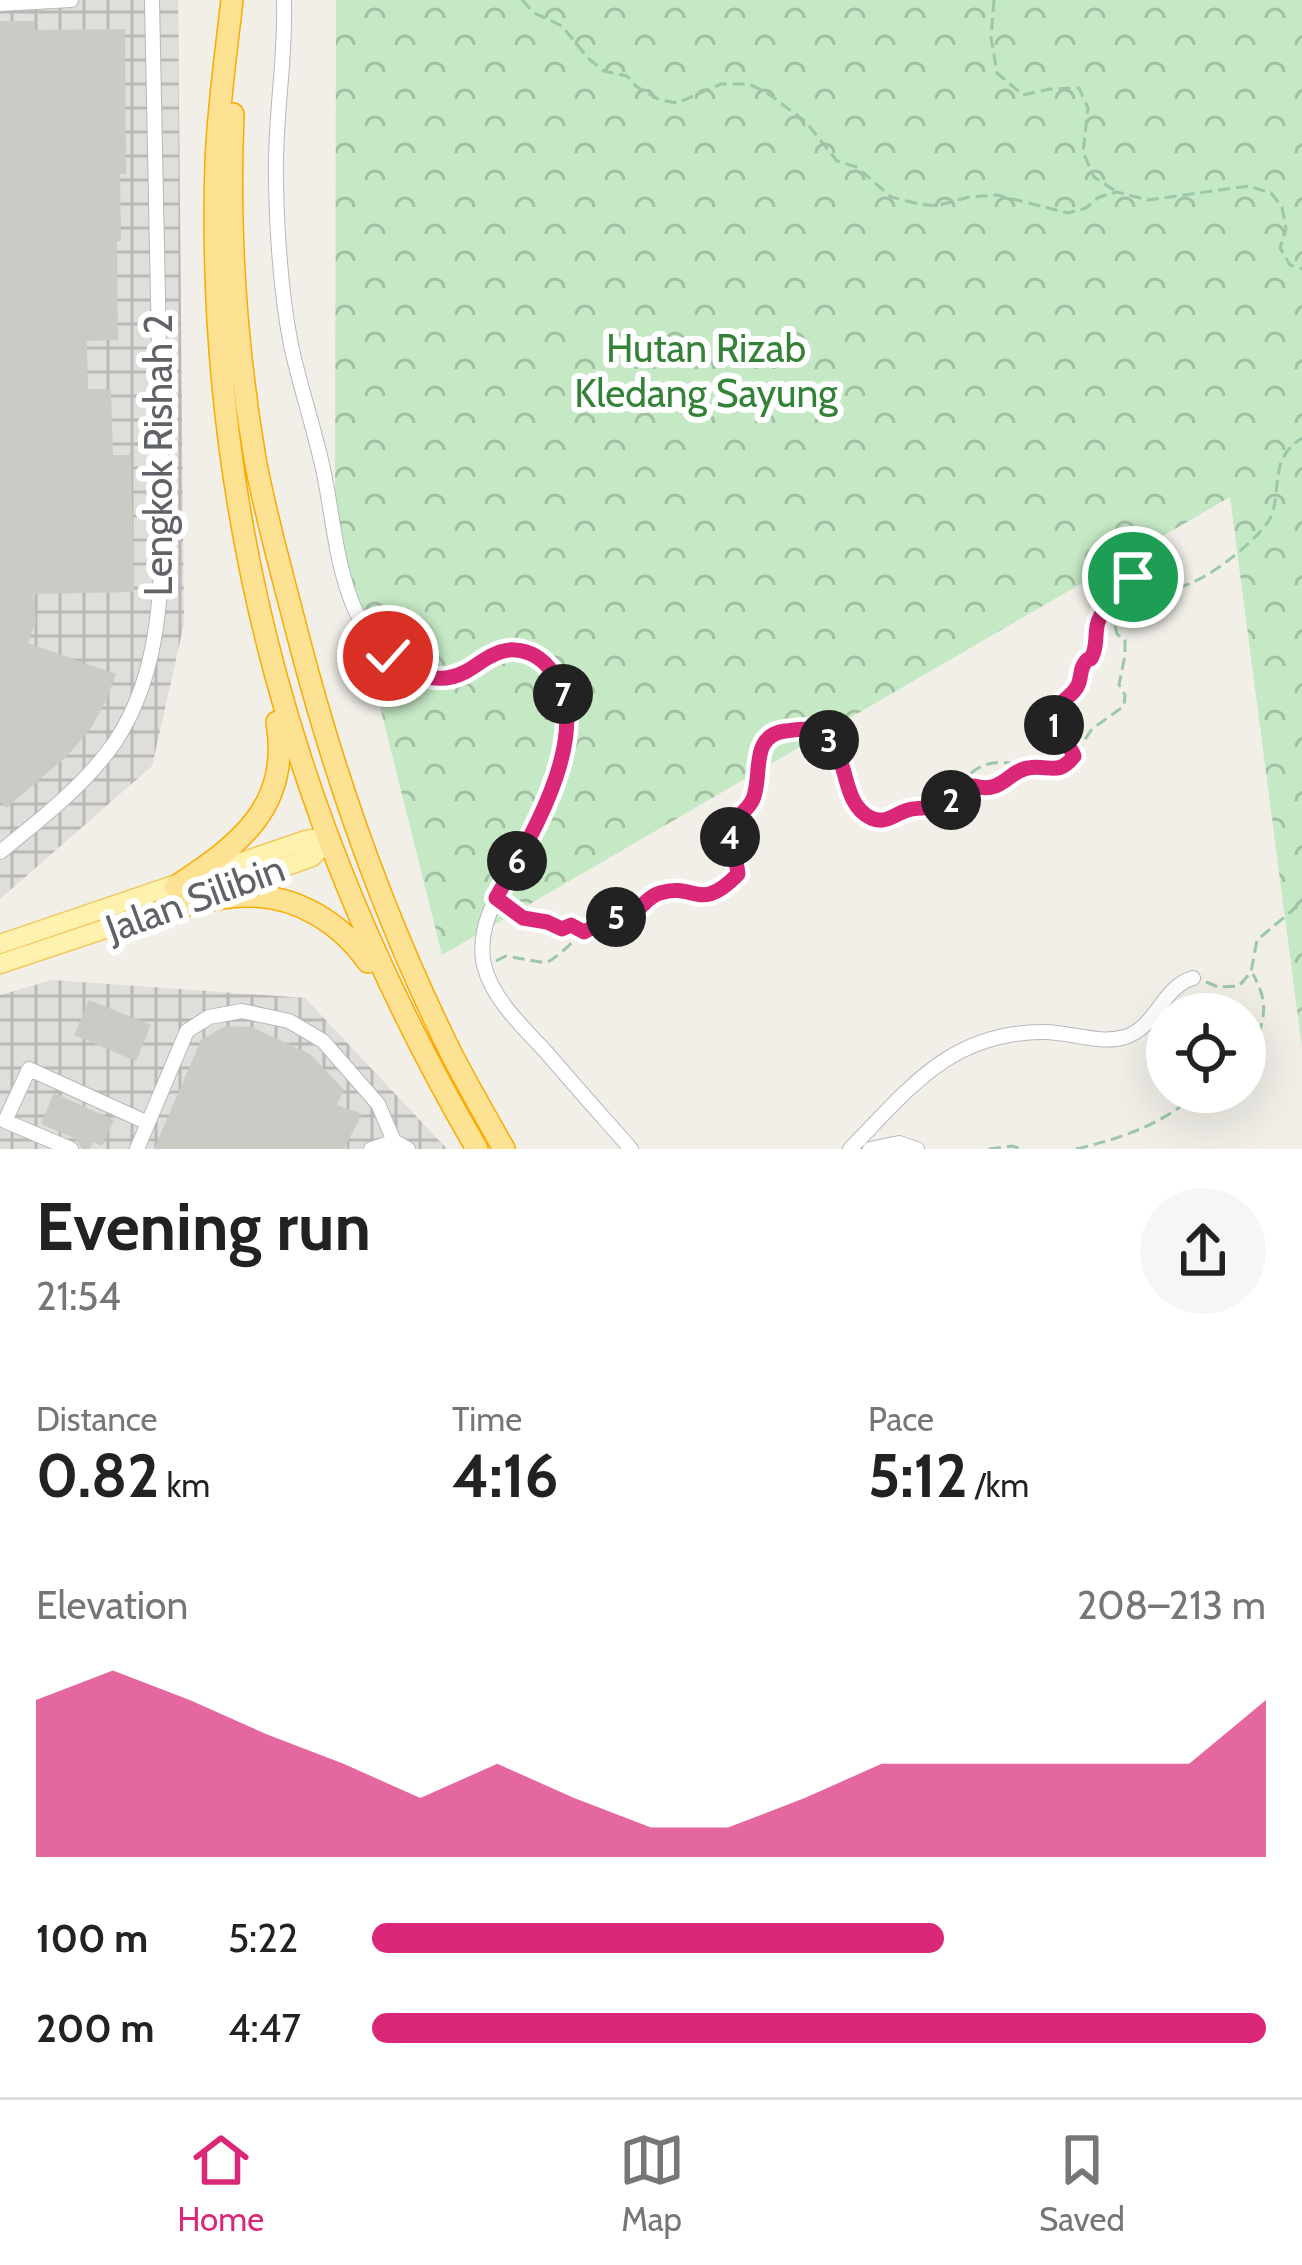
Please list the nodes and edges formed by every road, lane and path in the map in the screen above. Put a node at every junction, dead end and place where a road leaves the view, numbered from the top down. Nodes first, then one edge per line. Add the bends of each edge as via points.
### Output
1 (71, 0) edge
2 (152, 0) edge
3 (236, 0) edge
4 (284, 0) edge
5 (522, 0) edge
6 (994, 0) edge
7 (0, 4) edge
8 (1117, 192) junction
9 (1302, 269) edge
10 (1302, 438) edge
11 (256, 461) junction
12 (1113, 598) junction
13 (263, 631) junction
14 (1074, 756) junction
15 (1024, 767) junction
16 (974, 786) junction
17 (328, 841) junction
18 (0, 852) edge
19 (175, 886) junction
20 (496, 898) junction
21 (1302, 898) edge
22 (162, 911) junction
23 (584, 932) junction
24 (0, 944) edge
25 (0, 964) edge
26 (484, 968) junction
27 (1251, 972) junction
28 (1193, 978) joint
29 (1263, 993) edge
30 (404, 1018) junction
31 (453, 1057) junction
32 (1176, 1113) edge
33 (148, 1123) junction
34 (401, 1145) edge
35 (71, 1149) edge
36 (137, 1149) edge
37 (371, 1149) edge
38 (477, 1149) edge
39 (504, 1149) edge
40 (631, 1149) edge
41 (850, 1149) edge
42 (870, 1149) edge
43 (917, 1149) edge
44 (989, 1149) edge
45 (1022, 1149) edge
46 (1076, 1149) edge

1 - 7 street
2 - 18 street, Lengkok Rishah 2 via 162,497 152,650 113,744
3 - 11 highway via 234,242
3 - 13 highway via 216,159 215,242 232,463
4 - 20 street via 276,183 285,298 352,601 388,656 418,675 449,678 519,650 545,661 566,706 556,776
5 - 8 path via 562,26 604,71 627,76 660,100 677,103 721,84 766,92 806,122 837,161 857,167 891,197 936,206 997,195 1068,213
6 - 8 path via 997,73 1023,95 1078,88 1088,108 1083,152 1094,177
8 - 9 path via 1148,200 1249,186 1271,193 1286,229 1280,248 1290,266
10 - 12 path via 1276,472 1270,520 1247,547 1179,587 1144,569
11 - 17 highway via 280,616 338,818
11 - 31 highway via 331,755
12 - 14 path via 1099,620 1093,656 1053,719
12 - 14 path via 1123,616 1115,626 1125,640 1124,706
13 - 17 highway
13 - 19 highway via 281,746 271,796 235,845
14 - 15 path via 1057,769
15 - 16 path via 1000,784
15 - 16 path via 979,765 968,776
16 - 23 path via 933,807 876,820 851,799 832,742 816,730 775,732 760,747 752,800 729,834 738,874 727,886 707,896 659,893
17 - 19 main road, Jalan Silibin via 306,840
17 - 22 main road, Jalan Silibin via 312,856
17 - 30 highway
17 - 31 highway via 357,863 408,980
19 - 24 main road, Jalan Silibin
20 - 23 path via 523,918
20 - 26 street
21 - 27 path via 1257,940
22 - 25 main road, Jalan Silibin
22 - 30 highway via 251,895 307,909 356,945
23 - 26 path via 546,963 506,956
26 - 40 street via 515,1018
27 - 28 path via 1239,986
27 - 29 path
28 - 41 street via 1122,1038 1047,1031 974,1044 913,1083
30 - 38 highway
31 - 39 highway
32 - 46 path
33 - 34 street via 188,1031 242,1011 310,1031 378,1104
33 - 35 street via 29,1069 5,1120
33 - 36 street
34 - 37 street
42 - 43 street
44 - 45 path

